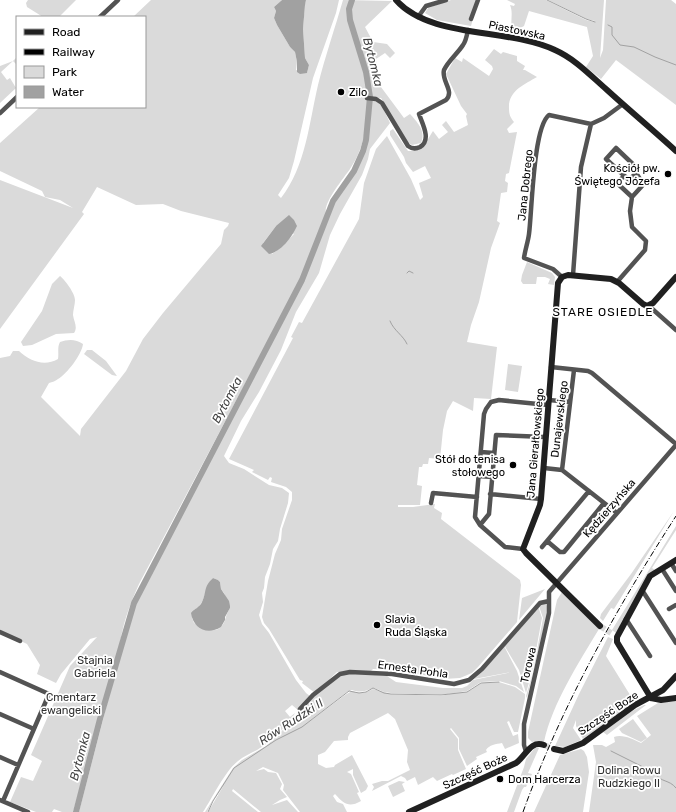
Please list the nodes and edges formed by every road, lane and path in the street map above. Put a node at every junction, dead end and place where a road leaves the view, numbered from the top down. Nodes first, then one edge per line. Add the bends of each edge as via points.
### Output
1 (118, 0) edge
2 (396, 0) edge
3 (446, 0) edge
4 (478, 0) edge
5 (101, 16) edge
6 (418, 17) junction
7 (471, 19) dead end
8 (468, 30) junction
9 (16, 98) edge
10 (367, 98) dead end
11 (623, 104) junction
12 (0, 113) edge
13 (592, 124) junction
14 (676, 151) edge
15 (636, 173) junction
16 (624, 176) junction
17 (629, 180) junction
18 (622, 188) junction
19 (632, 197) junction
20 (574, 275) junction
21 (562, 277) junction
22 (676, 277) edge
23 (617, 282) junction
24 (649, 306) junction
25 (676, 330) edge
26 (551, 367) junction
27 (574, 370) junction
28 (570, 402) junction
29 (548, 403) junction
30 (545, 437) junction
31 (676, 445) edge
32 (481, 452) junction
33 (494, 453) junction
34 (544, 468) junction
35 (562, 470) junction
36 (479, 476) junction
37 (492, 477) junction
38 (589, 491) junction
39 (490, 494) junction
40 (477, 497) junction
41 (541, 499) junction
42 (431, 503) dead end
43 (604, 503) junction
44 (617, 514) junction
45 (480, 525) junction
46 (547, 541) junction
47 (542, 547) dead end
48 (523, 549) junction
49 (674, 562) edge
50 (662, 569) junction
51 (676, 571) edge
52 (556, 583) junction
53 (642, 590) junction
54 (676, 592) edge
55 (549, 600) junction
56 (676, 605) edge
57 (669, 609) dead end
58 (626, 619) junction
59 (600, 626) tunnel mouth
60 (0, 632) edge
61 (20, 641) dead end
62 (676, 643) edge
63 (650, 656) dead end
64 (0, 672) edge
65 (676, 676) edge
66 (663, 690) junction
67 (651, 698) junction
68 (676, 698) edge
69 (661, 700) junction
70 (300, 709) dead end
71 (0, 714) edge
72 (34, 729) junction
73 (544, 745) tunnel mouth
74 (554, 750) tunnel mouth
75 (526, 752) junction
76 (0, 758) edge
77 (18, 765) junction
78 (2, 800) edge
79 (28, 812) edge
80 (409, 812) edge

1 - 5 street
2 - 6 street, Piastowska
3 - 6 street via 426,6
4 - 7 street
6 - 8 street, Piastowska
8 - 10 street via 464,44 444,71 449,96 418,114 426,135 422,146 410,148 382,103
8 - 11 street, Piastowska via 554,49 576,63
9 - 12 street
11 - 13 street
11 - 14 street, Piastowska
13 - 20 street via 582,167
13 - 21 street, Jana Dobrego via 549,115 544,124 535,159 529,234 524,258 553,269
15 - 16 street via 638,168 616,148 606,159
15 - 17 street
15 - 19 street via 642,186
16 - 17 street
16 - 18 street via 617,183
17 - 18 street
18 - 19 street
19 - 23 street via 632,227 646,241 646,246
20 - 21 street
20 - 23 street via 608,278
21 - 26 street, Jana Gierałtowskiego via 558,284
22 - 24 street
23 - 24 street
24 - 25 street
26 - 27 street
26 - 29 street, Jana Gierałtowskiego
27 - 28 street, Dunajewskiego
27 - 31 street via 592,373
28 - 29 street
28 - 35 street, Dunajewskiego
29 - 30 street, Jana Gierałtowskiego
29 - 32 street via 499,400 491,402 484,414
30 - 33 street via 496,435
30 - 34 street, Jana Gierałtowskiego
31 - 44 street, Kędzierzyńska
32 - 33 street
32 - 36 street
33 - 37 street
34 - 35 street, Dunajewskiego
34 - 41 street, Jana Gierałtowskiego
35 - 38 street, Dunajewskiego
36 - 37 street
36 - 40 street
37 - 39 street
38 - 43 street, Dunajewskiego
38 - 46 street
39 - 41 street
39 - 45 street via 489,514
40 - 42 street via 433,493
40 - 45 street via 475,517
41 - 48 street, Jana Gierałtowskiego
43 - 44 street, Dunajewskiego
43 - 46 street via 564,552 560,552
44 - 52 street, Kędzierzyńska
45 - 48 street via 505,547
46 - 47 street
48 - 52 street
49 - 50 street
49 - 51 street
50 - 53 street via 650,576
50 - 54 street
52 - 55 street, Torowa via 549,592
52 - 59 street
53 - 58 street
53 - 62 street
55 - 70 street, Ernesta Pohla via 540,602 482,669 466,681 450,684 392,674 342,673 313,695
55 - 75 street, Torowa via 549,613 524,724
56 - 57 street
58 - 63 street
58 - 67 street via 614,634
60 - 61 street
64 - 72 street via 49,694
65 - 66 street, Szczęść Boze
66 - 67 street, Szczęść Boze
66 - 69 street
67 - 69 street
67 - 74 street, Szczęść Boze via 635,706 583,743 563,751
68 - 69 street
71 - 72 street
72 - 77 street
73 - 75 street, Szczęść Boże via 536,744
75 - 80 street, Szczęść Boże via 512,765
76 - 77 street
77 - 78 street
78 - 79 street

